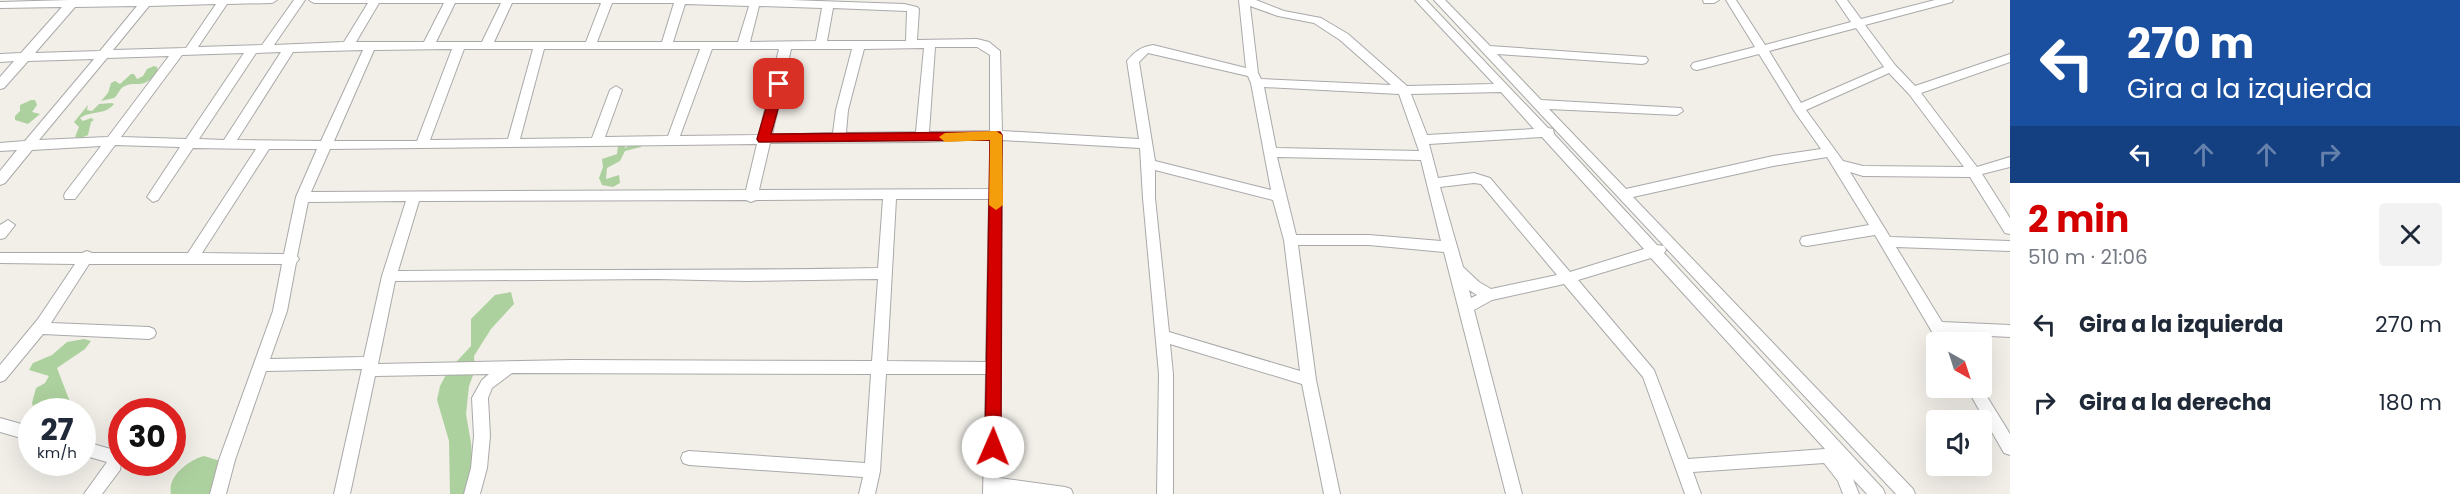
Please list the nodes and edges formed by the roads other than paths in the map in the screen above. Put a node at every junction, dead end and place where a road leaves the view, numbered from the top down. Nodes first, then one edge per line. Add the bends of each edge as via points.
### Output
1 (272, 0) edge
2 (300, 0) edge
3 (314, 0) edge
4 (437, 0) edge
5 (508, 0) edge
6 (608, 0) edge
7 (681, 0) edge
8 (1245, 0) edge
9 (1420, 0) edge
10 (1439, 0) edge
11 (1731, 0) edge
12 (1841, 0) edge
13 (1948, 0) edge
14 (147, 1) edge
15 (219, 1) edge
16 (368, 1) edge
17 (451, 1) edge
18 (755, 2) junction
19 (73, 3) edge
20 (0, 5) edge
21 (828, 6) junction
22 (1859, 24) junction
23 (911, 44) junction
24 (930, 44) junction
25 (743, 45) junction
26 (786, 45) junction
27 (859, 45) junction
28 (348, 46) junction
29 (370, 46) junction
30 (428, 46) junction
31 (486, 46) junction
32 (590, 46) junction
33 (666, 46) junction
34 (707, 46) junction
35 (821, 46) junction
36 (290, 47) junction
37 (459, 47) junction
38 (539, 47) junction
39 (267, 48) junction
40 (253, 49) junction
41 (1762, 49) junction
42 (1488, 50) junction
43 (184, 51) junction
44 (104, 56) junction
45 (26, 57) junction
46 (0, 58) edge
47 (2010, 58) edge
48 (1642, 60) dead end
49 (1697, 66) dead end
50 (1890, 68) junction
51 (1255, 78) junction
52 (0, 85) edge
53 (1504, 88) junction
54 (616, 90) dead end
55 (1404, 90) junction
56 (1913, 91) junction
57 (1518, 103) junction
58 (1538, 104) junction
59 (1799, 109) junction
60 (1677, 111) dead end
61 (1563, 130) junction
62 (1544, 132) junction
63 (996, 135) junction
64 (922, 138) junction
65 (763, 139) junction
66 (839, 139) junction
67 (1422, 140) junction
68 (111, 141) junction
69 (672, 141) junction
70 (513, 142) junction
71 (597, 142) junction
72 (188, 144) junction
73 (227, 144) junction
74 (1144, 144) junction
75 (265, 145) junction
76 (324, 145) junction
77 (26, 146) junction
78 (422, 146) junction
79 (0, 147) edge
80 (1269, 152) junction
81 (1829, 152) junction
82 (1424, 156) junction
83 (2010, 162) edge
84 (1149, 164) junction
85 (1839, 164) junction
86 (1974, 172) junction
87 (0, 180) edge
88 (1432, 184) junction
89 (1626, 194) junction
90 (996, 195) junction
91 (70, 196) dead end
92 (890, 196) junction
93 (302, 197) junction
94 (751, 197) junction
95 (1279, 197) junction
96 (153, 198) dead end
97 (414, 198) junction
98 (1878, 229) junction
99 (2010, 230) edge
100 (1291, 240) junction
101 (1807, 241) dead end
102 (1886, 242) junction
103 (1672, 244) junction
104 (2010, 246) edge
105 (1449, 247) junction
106 (1653, 252) junction
107 (87, 256) junction
108 (0, 258) edge
109 (192, 258) junction
110 (292, 259) junction
111 (1457, 270) junction
112 (886, 273) junction
113 (389, 276) junction
114 (1567, 278) junction
115 (1489, 295) junction
116 (1466, 308) junction
117 (39, 328) junction
118 (1938, 328) junction
119 (2010, 331) edge
120 (1940, 332) edge
121 (149, 333) dead end
122 (1162, 336) junction
123 (261, 365) junction
124 (370, 366) junction
125 (878, 366) junction
126 (509, 367) junction
127 (993, 368) junction
128 (0, 376) edge
129 (1309, 380) junction
130 (1980, 398) edge
131 (0, 425) edge
132 (18, 430) edge
133 (2009, 444) edge
134 (96, 452) edge
135 (1832, 454) junction
136 (689, 458) dead end
137 (1683, 466) junction
138 (872, 471) junction
139 (991, 489) edge
140 (92, 494) edge
141 (218, 494) edge
142 (342, 494) edge
143 (472, 494) edge
144 (867, 494) edge
145 (1065, 494) edge
146 (1165, 494) edge
147 (1332, 494) edge
148 (1514, 494) edge
149 (1693, 494) edge
150 (1851, 494) edge
151 (1877, 494) edge
152 (1907, 494) edge

1 - 15 street
2 - 39 street
3 - 16 street
4 - 16 street
4 - 17 street
5 - 6 street
5 - 17 street
5 - 31 street
6 - 7 street
6 - 32 street
7 - 18 street
7 - 33 street
8 - 51 street
8 - 55 street via 1282,14 1317,20 1344,37
9 - 53 street
10 - 42 street
11 - 41 street
12 - 22 street
13 - 22 street
14 - 15 street
14 - 19 street
14 - 44 street
15 - 43 street
16 - 28 street
17 - 30 street
18 - 21 street
18 - 25 street
19 - 20 street
19 - 45 street
21 - 23 street via 913,9
21 - 35 street
22 - 41 street
22 - 50 street
23 - 24 street
23 - 27 street
24 - 63 street via 977,43 996,54
24 - 64 street
25 - 26 street
25 - 34 street
26 - 35 street
26 - 65 street
27 - 35 street
27 - 66 street via 842,110
28 - 29 street
28 - 36 street
29 - 30 street
29 - 76 street
30 - 37 street
31 - 37 street
31 - 38 street
32 - 33 street
32 - 38 street
33 - 34 street
34 - 69 street
36 - 39 street
36 - 73 street
37 - 78 street
38 - 70 street
39 - 40 street
40 - 43 street
40 - 72 street
41 - 49 street
41 - 59 street
42 - 48 street
42 - 58 street
43 - 44 street
43 - 68 street
44 - 45 street
44 - 77 street
45 - 46 street
45 - 52 street
47 - 56 street
50 - 56 street
50 - 59 street
51 - 55 street
51 - 74 street via 1153,49 1138,54 1133,61
51 - 80 street
53 - 55 street
53 - 57 street
54 - 71 street
55 - 67 street
56 - 86 street
57 - 58 street
57 - 62 street
58 - 60 street
58 - 61 street
59 - 81 street
61 - 62 street
61 - 89 street
62 - 67 street
62 - 106 street
63 - 64 street
63 - 74 street
63 - 90 street
64 - 66 street
65 - 66 street
65 - 69 street
65 - 94 street
67 - 82 street
68 - 72 street
68 - 77 street
68 - 91 street
69 - 71 street
70 - 71 street
70 - 78 street
72 - 73 street
72 - 96 street
73 - 75 street
74 - 84 street
75 - 76 street
75 - 109 street
76 - 78 street
76 - 93 street
77 - 79 street
77 - 87 street
80 - 82 street
80 - 95 street
81 - 85 street
81 - 89 street
82 - 88 street
83 - 86 street
84 - 95 street
84 - 122 street
85 - 86 street via 1863,171
85 - 98 street
86 - 99 street
88 - 105 street
88 - 114 street via 1474,178 1485,181
89 - 103 street
90 - 92 street
90 - 127 street
92 - 94 street
92 - 112 street
93 - 97 street
93 - 110 street
94 - 97 street
95 - 100 street
97 - 113 street
98 - 101 street
98 - 102 street
100 - 105 street via 1369,240
100 - 129 street
102 - 104 street
102 - 118 street
103 - 106 street
103 - 152 street
105 - 111 street
106 - 114 street
106 - 135 street
107 - 108 street
107 - 109 street
107 - 117 street
109 - 110 street
110 - 123 street via 280,311
111 - 115 street
111 - 116 street
112 - 113 street
112 - 125 street
113 - 124 street
114 - 115 street
114 - 137 street via 1649,374
115 - 116 street
116 - 148 street
117 - 121 street
117 - 128 street
118 - 119 street
118 - 120 street
122 - 129 street
122 - 146 street via 1166,374
123 - 124 street
123 - 141 street
124 - 126 street
124 - 142 street
125 - 126 street
125 - 127 street
125 - 138 street
126 - 143 street via 487,384 480,398 482,436
127 - 139 street
129 - 147 street
130 - 133 street
131 - 132 street
134 - 140 street via 115,459
135 - 137 street
135 - 150 street
135 - 151 street
136 - 138 street
137 - 149 street
138 - 144 street
139 - 145 street

